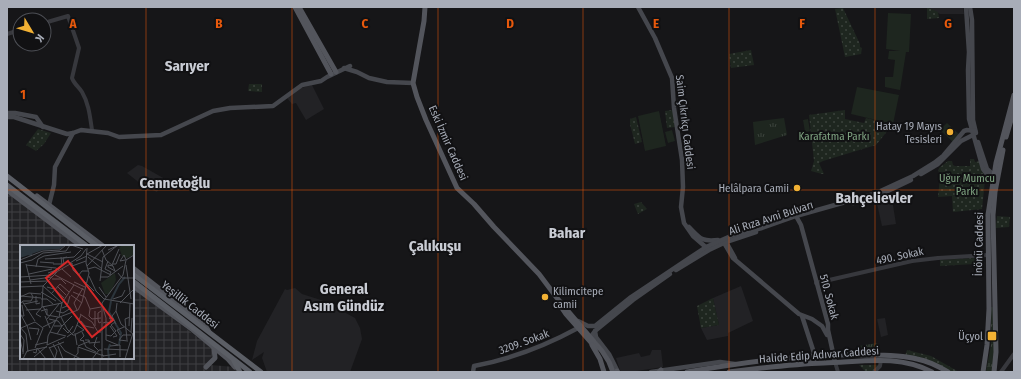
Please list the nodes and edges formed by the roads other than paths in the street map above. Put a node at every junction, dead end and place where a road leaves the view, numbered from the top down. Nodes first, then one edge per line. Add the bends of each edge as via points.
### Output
1 (295, 7) edge
2 (299, 7) edge
3 (425, 7) edge
4 (638, 7) edge
5 (966, 7) edge
6 (970, 7) edge
7 (52, 21) edge
8 (350, 66) dead end
9 (344, 68) junction
10 (336, 72) junction
11 (331, 74) junction
12 (413, 83) junction
13 (1014, 95) edge
14 (1014, 110) edge
15 (7, 113) edge
16 (7, 117) edge
17 (969, 119) junction
18 (43, 127) junction
19 (92, 130) junction
20 (962, 133) junction
21 (73, 134) junction
22 (973, 134) junction
23 (996, 163) junction
24 (985, 164) junction
25 (7, 173) edge
26 (7, 176) edge
27 (993, 179) junction
28 (7, 185) edge
29 (7, 190) edge
30 (49, 205) junction
31 (804, 217) junction
32 (796, 218) junction
33 (684, 223) junction
34 (801, 226) junction
35 (693, 236) junction
36 (803, 236) junction
37 (702, 240) junction
38 (724, 242) junction
39 (80, 245) edge
40 (86, 245) edge
41 (95, 245) edge
42 (102, 245) edge
43 (708, 248) junction
44 (697, 253) junction
45 (988, 255) junction
46 (134, 269) edge
47 (134, 275) edge
48 (134, 281) edge
49 (816, 283) junction
50 (134, 287) edge
51 (557, 298) junction
52 (802, 316) junction
53 (812, 319) junction
54 (577, 321) junction
55 (828, 324) junction
56 (806, 326) junction
57 (822, 326) junction
58 (578, 328) junction
59 (595, 328) junction
60 (210, 333) junction
61 (588, 333) junction
62 (829, 338) junction
63 (588, 340) junction
64 (594, 341) junction
65 (214, 348) junction
66 (601, 352) junction
67 (1014, 354) edge
68 (833, 355) junction
69 (816, 356) junction
70 (231, 357) junction
71 (881, 360) junction
72 (835, 362) junction
73 (797, 364) junction
74 (206, 367) dead end
75 (710, 368) edge
76 (602, 370) edge
77 (660, 371) edge
78 (239, 372) edge
79 (250, 372) edge
80 (261, 372) edge
81 (472, 372) edge
82 (610, 372) edge
83 (617, 372) edge
84 (651, 372) edge
85 (687, 372) edge
86 (729, 372) edge
87 (838, 372) edge
88 (874, 372) edge
89 (932, 372) edge
90 (948, 372) edge
91 (983, 372) edge
92 (994, 372) edge
93 (1000, 372) edge

1 - 11 main road
2 - 10 main road
3 - 12 main road, Eski İzmir Caddesi
4 - 33 main road, Saim Çıkrıkçı Caddesi via 672,78 682,160 681,207
5 - 17 main road
6 - 22 main road
7 - 19 street via 68,16 79,48 72,78 87,101
8 - 9 main road
9 - 10 main road
9 - 12 main road via 387,82
10 - 11 main road
11 - 19 main road via 321,82 302,85 273,106 213,111 160,135 119,137
12 - 51 main road, Eski İzmir Caddesi via 426,120 457,188 531,266
13 - 23 main road, İnönü Caddesi
14 - 27 main road, İnönü Caddesi
15 - 18 main road via 36,117
16 - 18 main road
17 - 20 main road, Ali Rıza Avni Bulvarı
17 - 22 main road
18 - 21 main road
19 - 21 main road via 81,130
20 - 22 main road via 967,130
20 - 32 main road, Ali Rıza Avni Bulvarı via 943,156 913,176 874,194
21 - 30 main road via 55,167
22 - 24 main road
22 - 27 main road via 983,169
22 - 31 main road, Ali Rıza Avni Bulvarı via 964,139 938,164 905,183 873,198
23 - 24 main road via 991,167
23 - 27 main road, İnönü Caddesi
24 - 27 main road
25 - 30 main road
26 - 41 highway
27 - 45 main road, İnönü Caddesi via 988,215
27 - 92 main road, İnönü Caddesi via 996,352
28 - 40 highway
29 - 39 main road
30 - 42 main road
31 - 32 main road, Ali Rıza Avni Bulvarı
31 - 34 main road
32 - 34 main road, 510. Sokak
32 - 36 main road, 510. Sokak
32 - 38 main road, Ali Rıza Avni Bulvarı
33 - 35 main road, Saim Çıkrıkçı Caddesi
33 - 37 main road
34 - 36 main road, 510. Sokak
35 - 43 main road, Saim Çıkrıkçı Caddesi
35 - 44 main road
36 - 49 main road, 510. Sokak
37 - 38 main road
37 - 43 main road
38 - 43 main road, Ali Rıza Avni Bulvarı
38 - 52 main road via 737,261
43 - 44 main road, Ali Rıza Avni Bulvarı
43 - 59 main road, Ali Rıza Avni Bulvarı
44 - 59 main road, Ali Rıza Avni Bulvarı via 631,297
45 - 49 street, 490. Sokak via 912,262
45 - 91 main road, İnönü Caddesi via 989,323
46 - 60 main road via 198,319
47 - 60 highway, Yeşillik Caddesi
48 - 70 highway, Yeşillik Caddesi
49 - 55 main road, 510. Sokak
50 - 65 main road
51 - 54 main road, Eski İzmir Caddesi
51 - 58 main road, Eski İzmir Caddesi
52 - 53 main road
52 - 56 main road
53 - 56 main road
53 - 57 main road
54 - 59 main road
54 - 61 main road, Eski İzmir Caddesi
55 - 57 main road
55 - 62 main road, 510. Sokak
56 - 69 main road
57 - 62 main road
58 - 63 main road, Eski İzmir Caddesi
58 - 81 main road, 3209. Sokak via 524,353 474,366
59 - 61 main road, Ali Rıza Avni Bulvarı
59 - 64 main road via 592,335
59 - 83 main road via 597,339
60 - 80 highway, Yeşillik Caddesi
61 - 63 main road
61 - 64 main road, Eski İzmir Caddesi
62 - 68 main road, 510. Sokak
63 - 66 main road, Eski İzmir Caddesi
63 - 76 main road via 600,359
64 - 66 main road, Eski İzmir Caddesi
65 - 74 main road via 215,358
65 - 78 main road via 232,362
66 - 82 main road, Eski İzmir Caddesi
66 - 83 main road, Eski İzmir Caddesi
67 - 93 street
68 - 69 main road, Halide Edip Adıvar Caddesi
68 - 72 main road, 510. Sokak
68 - 90 main road, Halide Edip Adıvar Caddesi via 910,357
69 - 73 main road via 814,360
69 - 75 main road, Halide Edip Adıvar Caddesi
70 - 78 highway
70 - 79 highway, Yeşillik Caddesi
71 - 72 main road, Halide Edip Adıvar Caddesi
71 - 88 street via 880,366
71 - 89 main road, Halide Edip Adıvar Caddesi via 903,361
72 - 73 main road, Halide Edip Adıvar Caddesi
72 - 87 street
73 - 86 main road, Halide Edip Adıvar Caddesi
75 - 77 main road
75 - 85 main road
77 - 84 main road

